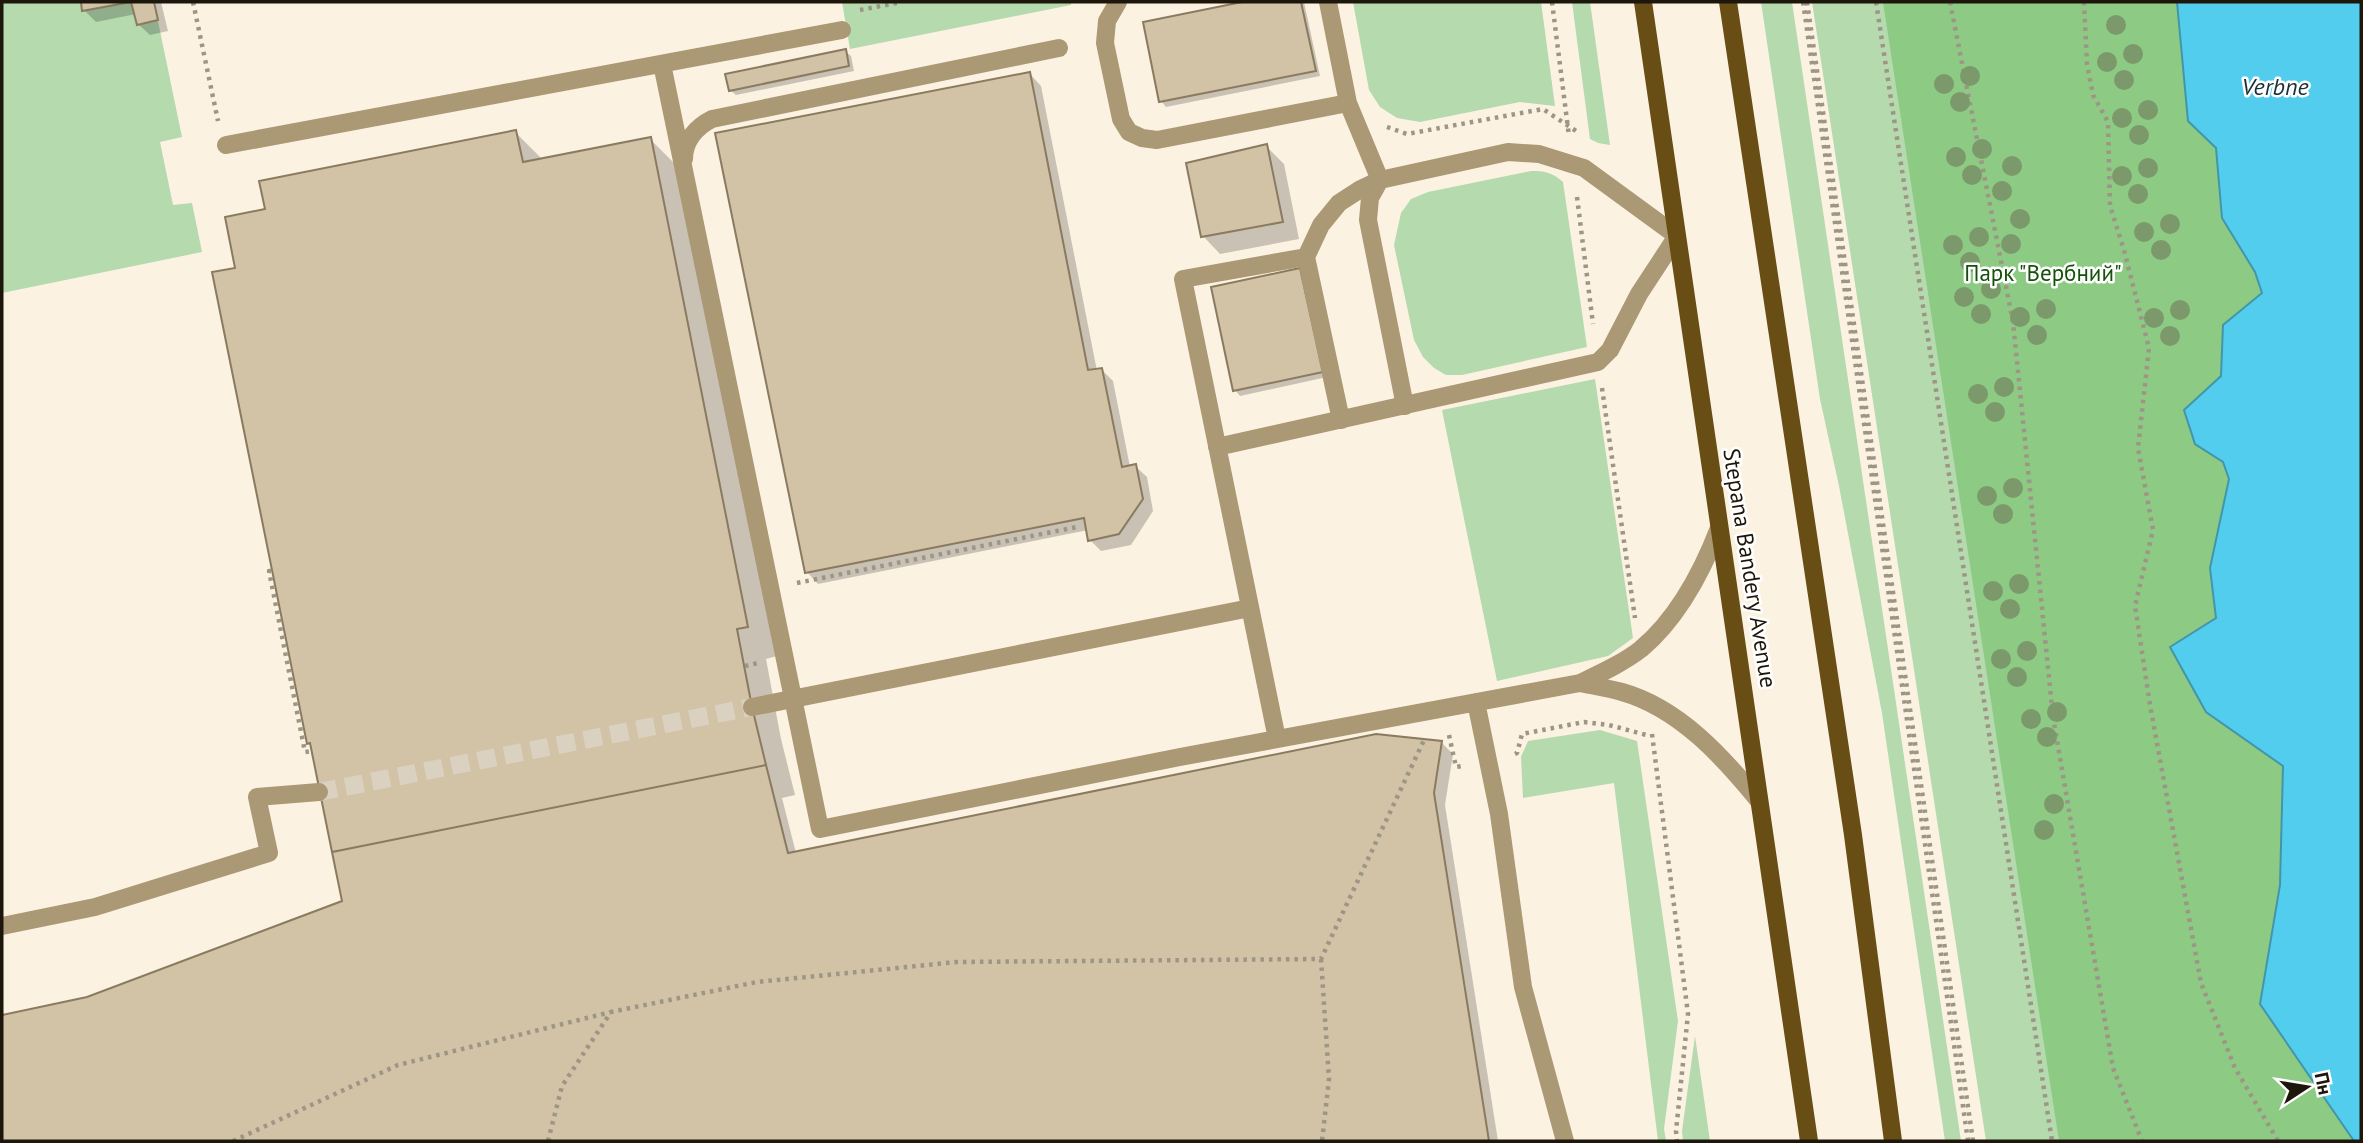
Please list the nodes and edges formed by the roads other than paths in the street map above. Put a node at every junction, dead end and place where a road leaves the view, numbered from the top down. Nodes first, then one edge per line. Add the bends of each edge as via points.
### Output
1 (1118, 2) edge
2 (1328, 2) edge
3 (1643, 2) edge
4 (1728, 2) edge
5 (842, 30) dead end
6 (1059, 48) dead end
7 (662, 64) junction
8 (1348, 103) junction
9 (226, 145) dead end
10 (684, 170) junction
11 (1380, 180) junction
12 (1676, 236) junction
13 (1306, 257) junction
14 (1405, 406) junction
15 (1341, 420) junction
16 (1217, 447) junction
17 (1719, 528) junction
18 (1250, 608) junction
19 (1580, 683) junction
20 (794, 699) junction
21 (1476, 702) junction
22 (752, 707) tunnel mouth
23 (1277, 739) junction
24 (319, 792) tunnel mouth
25 (1759, 801) junction
26 (2, 926) edge
27 (1565, 1141) edge
28 (1809, 1141) edge
29 (1893, 1141) edge

1 - 8 lane via 1107,20 1105,43 1121,119 1129,131 1142,138 1157,140
2 - 8 lane
3 - 12 main road, Stepana Bandery Avenue
4 - 29 main road via 1853,835
5 - 7 lane
6 - 10 lane via 712,119 691,135 684,150
7 - 9 lane
7 - 10 lane
8 - 11 lane
10 - 20 lane
11 - 12 lane via 1508,152 1539,154 1584,168
11 - 13 lane via 1339,204 1321,225
11 - 14 lane via 1370,198 1367,220
12 - 14 lane via 1610,350 1598,362
12 - 17 main road, Stepana Bandery Avenue
13 - 15 lane
13 - 16 lane via 1184,279
14 - 15 lane
15 - 16 lane
16 - 18 lane
17 - 19 lane via 1681,603 1640,650
17 - 25 main road, Stepana Bandery Avenue
18 - 20 lane
18 - 23 lane
19 - 21 lane
19 - 25 lane via 1625,692 1694,732
20 - 22 lane
20 - 23 lane via 820,829
21 - 23 lane
21 - 27 lane via 1499,814 1523,988
24 - 26 lane via 257,797 269,853 95,907
25 - 28 main road, Stepana Bandery Avenue

